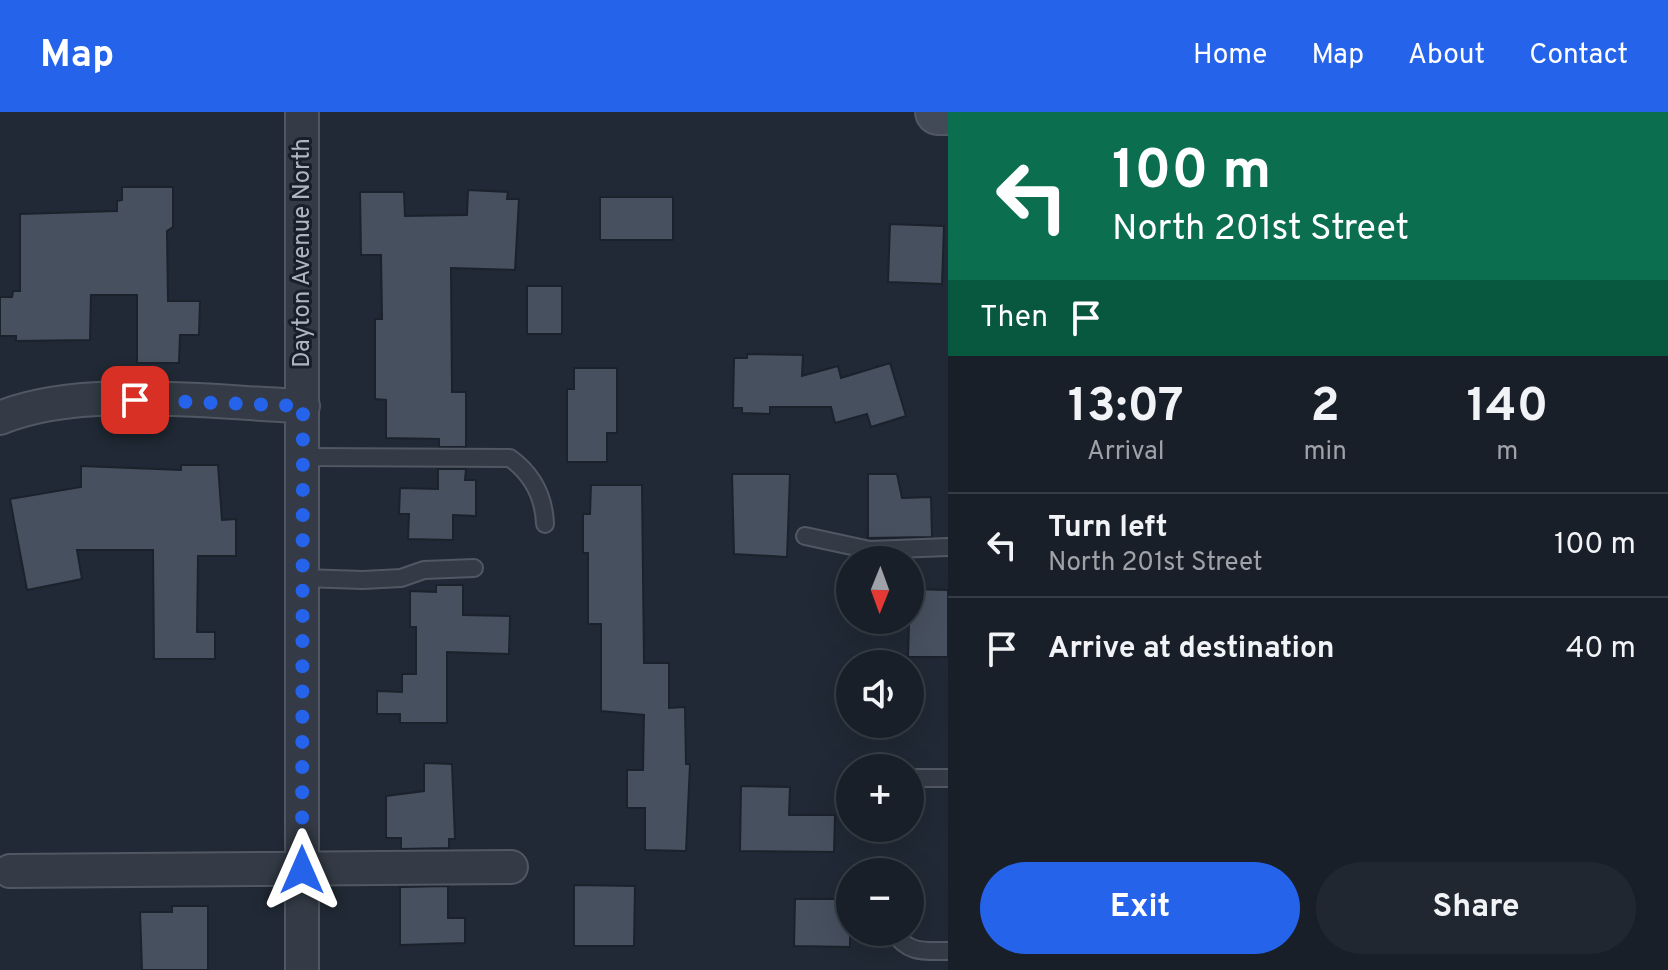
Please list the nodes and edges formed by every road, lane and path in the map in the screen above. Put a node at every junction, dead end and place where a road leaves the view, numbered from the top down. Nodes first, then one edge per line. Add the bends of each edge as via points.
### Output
1 (302, 112) edge
2 (938, 112) edge
3 (948, 112) edge
4 (303, 406) junction
5 (0, 418) edge
6 (303, 457) junction
7 (545, 524) dead end
8 (805, 536) dead end
9 (948, 547) edge
10 (474, 568) dead end
11 (303, 578) junction
12 (924, 778) edge
13 (948, 778) edge
14 (511, 867) dead end
15 (302, 870) junction
16 (10, 871) dead end
17 (903, 946) edge
18 (948, 951) edge
19 (302, 970) edge

1 - 4 street, Dayton Avenue North
2 - 3 street
4 - 5 street via 79,398
4 - 6 street, Dayton Avenue North
6 - 7 lane via 510,458 524,468 544,504
6 - 11 street, Dayton Avenue North
8 - 9 lane via 870,550
10 - 11 lane via 424,570 401,578
11 - 15 street, Dayton Avenue North
12 - 13 lane
14 - 15 street
15 - 16 street
15 - 19 street, Dayton Avenue North
17 - 18 lane

